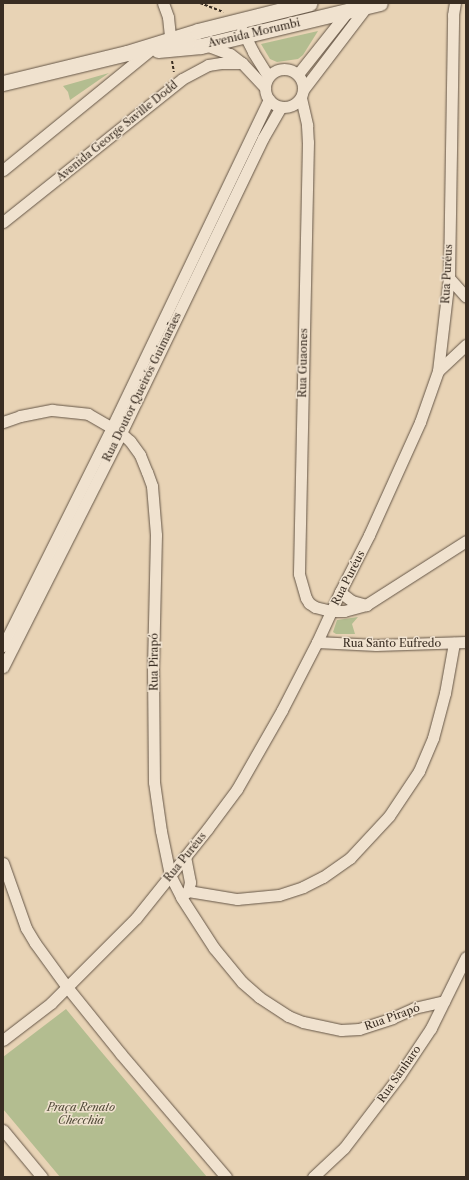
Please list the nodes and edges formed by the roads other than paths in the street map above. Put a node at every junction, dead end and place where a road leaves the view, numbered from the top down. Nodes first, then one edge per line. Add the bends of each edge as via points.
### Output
1 (162, 3) edge
2 (310, 3) edge
3 (448, 3) edge
4 (455, 3) edge
5 (362, 6) edge
6 (453, 15) junction
7 (238, 20) junction
8 (244, 36) junction
9 (206, 45) junction
10 (170, 48) junction
11 (149, 51) junction
12 (128, 53) junction
13 (242, 63) junction
14 (298, 74) junction
15 (268, 76) junction
16 (3, 83) edge
17 (265, 88) junction
18 (302, 94) junction
19 (269, 100) junction
20 (281, 107) junction
21 (3, 170) edge
22 (3, 222) edge
23 (449, 278) junction
24 (466, 297) edge
25 (466, 346) edge
26 (438, 371) junction
27 (3, 422) edge
28 (117, 430) junction
29 (466, 541) edge
30 (340, 592) junction
31 (366, 605) junction
32 (331, 611) junction
33 (317, 642) junction
34 (466, 642) edge
35 (454, 643) junction
36 (3, 646) edge
37 (3, 667) edge
38 (185, 856) junction
39 (3, 862) edge
40 (170, 875) junction
41 (184, 894) junction
42 (466, 957) edge
43 (67, 987) junction
44 (444, 1001) junction
45 (3, 1040) edge
46 (3, 1130) edge
47 (42, 1177) edge
48 (226, 1177) edge
49 (313, 1177) edge

1 - 10 street via 168,17
2 - 7 main road, Avenida Morumbi
3 - 6 street, Rua Puréus
4 - 6 street, Rua Puréus
5 - 8 main road, Avenida Morumbi
5 - 14 street
5 - 18 street
6 - 23 street, Rua Puréus
7 - 8 street
7 - 10 main road, Avenida Morumbi
8 - 9 main road, Avenida Morumbi
8 - 15 street
9 - 10 main road, Avenida Morumbi
9 - 13 street via 230,54
10 - 11 main road, Avenida Morumbi
10 - 12 main road, Avenida Morumbi
11 - 12 main road, Avenida Morumbi
11 - 21 street
12 - 16 main road, Avenida Morumbi
13 - 17 street
13 - 22 street, Avenida George Saville Dodd via 220,63 196,70 168,89
14 - 15 street via 286,68
14 - 18 street via 303,84
15 - 17 street
17 - 19 street
18 - 20 street via 292,106
18 - 32 street, Rua Guaones via 308,142 299,574 302,590 309,603
19 - 20 street
19 - 28 street, Rua Doutor Queirós Guimarães
20 - 28 street, Rua Doutor Queirós Guimarães via 263,138
23 - 24 street
23 - 26 street, Rua Puréus
25 - 26 street
26 - 30 street, Rua Puréus via 417,429
27 - 28 street via 52,410 68,410 88,414
28 - 36 street, Rua Doutor Queirós Guimarães
28 - 37 street, Rua Doutor Queirós Guimarães
28 - 40 street, Rua Pirapó via 140,455 152,486 156,535 154,782 160,831
29 - 31 street
30 - 31 street via 352,601
30 - 32 street, Rua Puréus
31 - 32 street via 353,610
32 - 33 street, Rua Puréus
33 - 35 street, Rua Santo Eufredo via 376,645
33 - 38 street, Rua Puréus via 237,789
34 - 35 street, Rua Santo Eufredo
35 - 41 street via 445,693 433,738 419,771 389,816 350,858 323,877 279,895 237,899
38 - 40 street, Rua Puréus
38 - 41 street via 189,876
39 - 43 street via 26,928
40 - 41 street, Rua Pirapó
40 - 43 street, Rua Puréus via 136,918
41 - 44 street, Rua Pirapó via 214,948 242,982 275,1008 303,1022 341,1030 359,1029 414,1008
42 - 44 street, Rua Sanharo
43 - 45 street, Rua Puréus via 51,1003
43 - 48 street
44 - 49 street, Rua Sanharo via 431,1028 399,1076 344,1148
46 - 47 street

